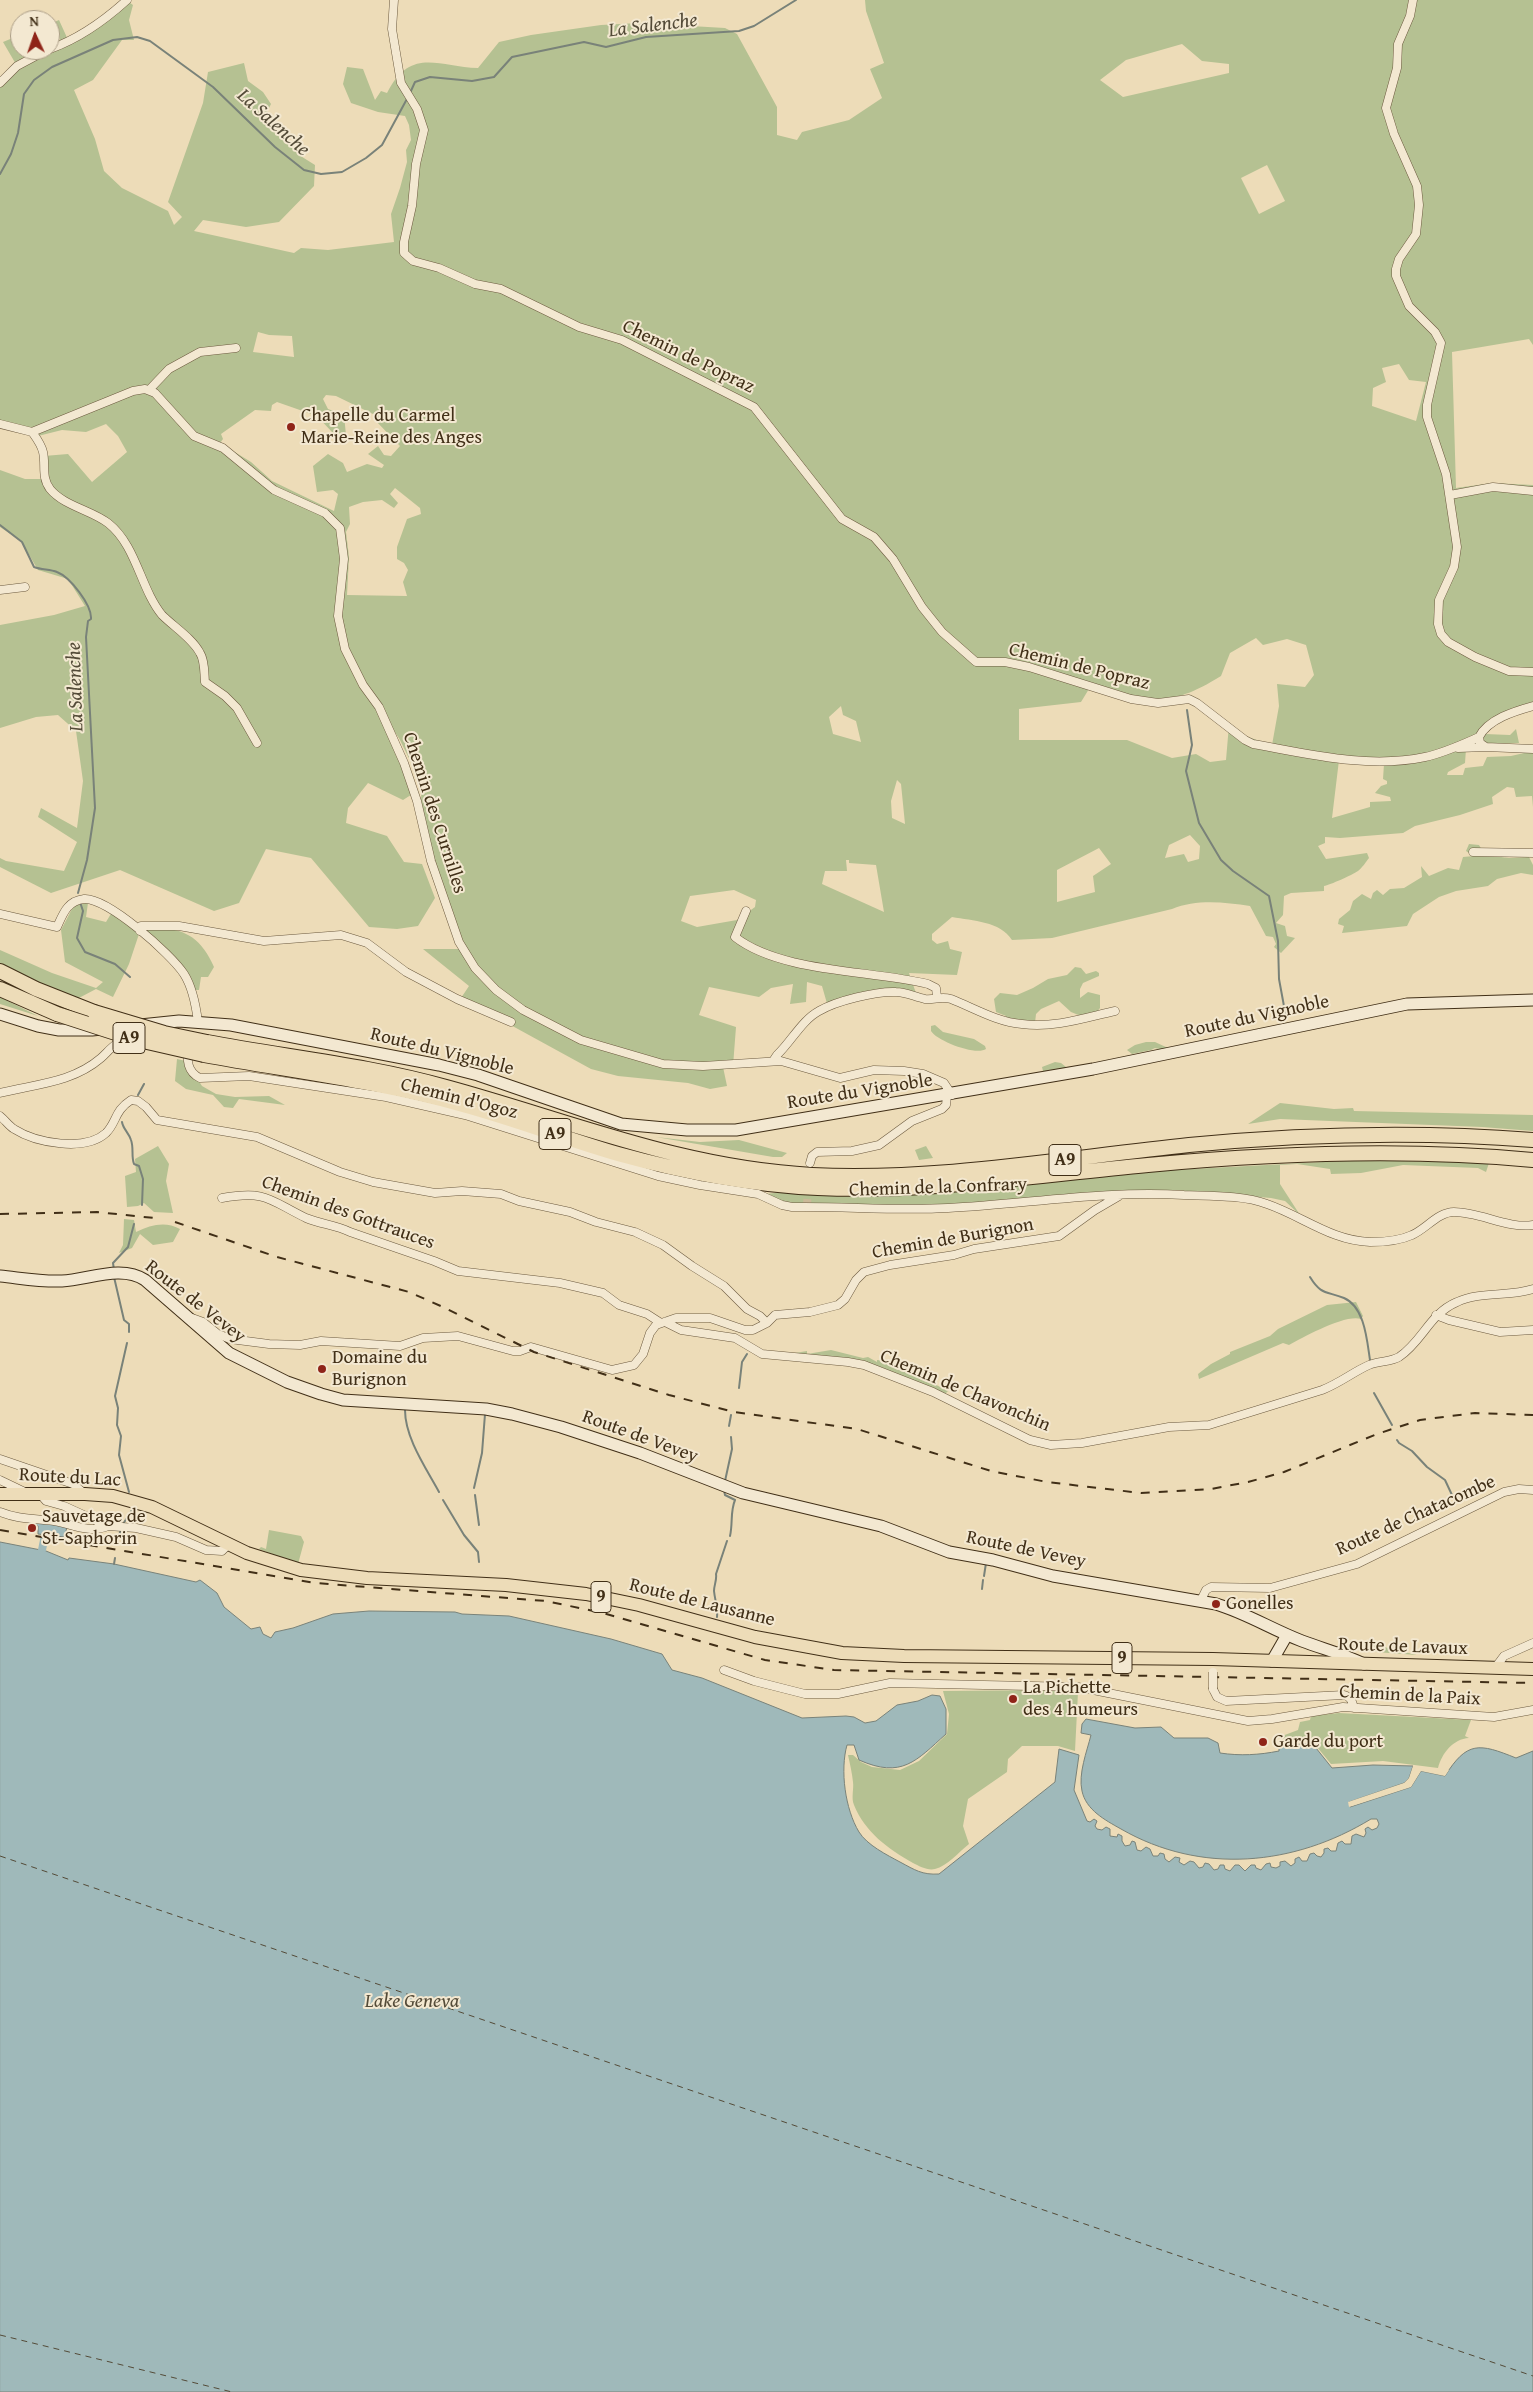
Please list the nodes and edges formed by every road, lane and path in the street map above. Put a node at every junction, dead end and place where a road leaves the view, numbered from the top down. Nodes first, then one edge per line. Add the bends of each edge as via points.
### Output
1 (127, 0) edge
2 (394, 0) edge
3 (1413, 0) edge
4 (60, 45) edge
5 (28, 60) edge
6 (0, 83) edge
7 (236, 348) dead end
8 (149, 390) junction
9 (0, 424) edge
10 (32, 432) junction
11 (1533, 490) edge
12 (1450, 495) junction
13 (25, 587) dead end
14 (0, 590) edge
15 (1533, 672) edge
16 (1533, 706) edge
17 (1479, 737) junction
18 (257, 743) dead end
19 (1486, 747) junction
20 (1454, 748) junction
21 (1533, 749) edge
22 (1473, 852) dead end
23 (1533, 853) edge
24 (746, 911) dead end
25 (0, 914) edge
26 (140, 931) junction
27 (0, 971) edge
28 (0, 988) edge
29 (938, 997) junction
30 (1533, 1000) edge
31 (1115, 1011) dead end
32 (0, 1014) edge
33 (195, 1022) junction
34 (512, 1022) dead end
35 (188, 1038) junction
36 (205, 1049) junction
37 (773, 1061) junction
38 (0, 1092) edge
39 (950, 1095) junction
40 (0, 1116) edge
41 (1533, 1140) edge
42 (1533, 1160) edge
43 (810, 1163) dead end
44 (1119, 1196) junction
45 (222, 1198) dead end
46 (807, 1206) joint
47 (1533, 1225) edge
48 (0, 1276) edge
49 (1533, 1289) edge
50 (1436, 1315) junction
51 (187, 1318) junction
52 (663, 1322) junction
53 (767, 1323) junction
54 (1533, 1330) edge
55 (0, 1459) edge
56 (0, 1480) edge
57 (1533, 1490) edge
58 (0, 1494) edge
59 (34, 1494) junction
60 (85, 1494) junction
61 (138, 1502) joint
62 (0, 1512) edge
63 (108, 1526) junction
64 (228, 1545) junction
65 (1201, 1600) junction
66 (1287, 1635) junction
67 (1302, 1641) junction
68 (1533, 1643) edge
69 (1272, 1661) junction
70 (1308, 1662) junction
71 (1364, 1664) junction
72 (1213, 1666) junction
73 (1495, 1668) junction
74 (724, 1670) dead end
75 (1533, 1670) edge
76 (1354, 1708) junction
77 (1533, 1710) edge

1 - 4 street via 69,42
2 - 20 street, Chemin de Popraz via 392,29 396,64 401,84 424,130 404,253 409,258 474,284 501,289 579,327 622,340 754,408 842,519 874,537 893,559 922,608 942,632 976,662 1005,662 1029,667 1131,699 1158,703 1188,699 1198,703 1245,740 1263,746 1374,761 1408,760
3 - 12 street via 1398,44 1397,68 1386,108 1417,186 1419,205 1416,234 1399,260 1396,276 1409,306 1435,332 1441,344 1427,417
5 - 6 street
7 - 8 street via 200,352 169,369
8 - 10 street via 133,391
8 - 37 street, Chemin des Curnilles via 194,436 223,448 274,490 325,513 340,528 344,559 338,616 345,649 363,685 379,707 404,763 444,900 459,942 475,968 496,990 524,1010 581,1040 673,1065
9 - 10 street
10 - 18 street via 41,444 44,479 50,490 110,524 136,562 162,614 199,651 205,682 237,708
11 - 12 street via 1504,487
12 - 15 street via 1457,547 1454,567 1438,606 1438,624 1442,634 1448,642 1475,658 1509,671
13 - 14 street
16 - 17 street, Chemin de Popraz via 1500,719 1485,728
17 - 19 street via 1480,743
17 - 20 street, Chemin de Popraz
19 - 20 street, Chemin de Popraz
19 - 21 street, Chemin de Popraz
22 - 23 street
24 - 29 street via 735,938 755,949 802,963 928,984 936,988
25 - 26 street via 57,928 66,908 82,900 112,909
26 - 33 street via 160,946 184,975 191,990
26 - 34 street via 142,926 164,925 264,941 341,935 367,943 406,972 457,999
27 - 36 highway, A9, bridge via 94,1012
28 - 36 highway, A9, bridge via 56,1014 134,1039
29 - 31 street via 1023,1025 1056,1025
29 - 37 street via 924,999 888,993 817,1011
30 - 39 street, Route du Vignoble via 1408,1004
32 - 33 street, Route du Vignoble via 59,1030
33 - 35 street, Chemin d'Ogoz
33 - 39 street, Route du Vignoble via 231,1025 439,1065 635,1126 736,1130
35 - 38 street via 178,1042 122,1041 70,1078
35 - 46 street, Chemin d'Ogoz via 188,1066 200,1078 249,1076 386,1097 465,1115 658,1176 758,1194 782,1205
36 - 41 highway, A9 via 371,1070 442,1086 669,1153 786,1173 849,1176 978,1170 1189,1145 1294,1137 1412,1135
36 - 42 highway, A9 via 392,1087 467,1106 626,1156 720,1177 815,1188 982,1183 1285,1154 1414,1154
37 - 39 street, Chemin des Curnilles via 788,1062 840,1078 874,1070 914,1072 944,1082
39 - 43 street via 942,1109 912,1121 885,1142 860,1150 817,1152
40 - 53 street via 13,1129 29,1136 79,1145 106,1132 121,1106 131,1100 138,1101 156,1120 257,1137 372,1182 435,1193 501,1194 570,1212 635,1232 663,1245 724,1286
44 - 46 street, Chemin de la Confrary via 947,1208
44 - 47 street, Chemin de la Confrary via 1183,1194 1251,1200 1286,1211 1341,1237 1363,1241 1398,1240 1452,1212 1472,1213 1516,1225
44 - 53 street, Chemin de Burignon via 1059,1236 974,1249 864,1272 838,1304 810,1312 775,1316
45 - 52 street, Chemin des Gottrauces via 251,1194 265,1196 307,1218 458,1271 560,1283 603,1293 619,1305
48 - 51 street, Route de Vevey via 62,1281 129,1274 145,1280
49 - 50 street via 1459,1301
50 - 52 street, Chemin de Chavonchin via 1414,1343 1397,1358 1371,1364 1322,1390 1209,1425 1170,1427 1082,1443 1050,1445 1030,1440 933,1392 864,1365 770,1356 756,1352 735,1338 681,1330
50 - 54 street via 1500,1332
51 - 52 street via 196,1318 218,1334 237,1340 300,1345 320,1341 400,1346 423,1338 458,1336 513,1351 532,1347 547,1350 612,1370 634,1365 644,1354 650,1333
51 - 65 street, Route de Vevey via 229,1353 287,1382 330,1397 486,1409 512,1414 632,1450 743,1493 881,1526 949,1552 1053,1576
52 - 53 street, Chemin de Burignon via 676,1318 710,1318 745,1330
55 - 60 street via 73,1484
56 - 59 street
57 - 65 street, Route de Chatacombe via 1504,1492 1357,1564 1270,1588 1211,1587
58 - 59 main road, Route du Lac / 9
59 - 60 main road, Route du Lac / 9
59 - 63 street
60 - 61 main road, Route du Lac / 9
61 - 64 main road, Route de Lausanne / 9
62 - 63 street via 21,1519 54,1521 90,1529
63 - 64 street via 176,1537 213,1552 222,1551
64 - 72 main road, Route de Lausanne / 9 via 274,1562 326,1574 586,1594 755,1637 842,1653
65 - 66 street, Route de Vevey via 1235,1610
66 - 67 street, Route de Vevey
66 - 69 street
67 - 70 street via 1308,1650
67 - 71 street, Route de Vevey via 1347,1655
68 - 73 street via 1504,1656
69 - 70 main road, Route de Lavaux / 9
69 - 72 main road, Route de Lausanne / 9
70 - 71 main road, Route de Lavaux / 9
71 - 73 main road, Route de Lavaux / 9
72 - 76 street, bridge via 1214,1689 1217,1697 1226,1701 1344,1695 1353,1701
73 - 75 main road, Route de Lavaux / 9
74 - 76 street, Chemin de la Paix via 805,1694 838,1694 890,1683 1078,1687 1248,1721
76 - 77 street, Chemin de la Paix via 1494,1717

